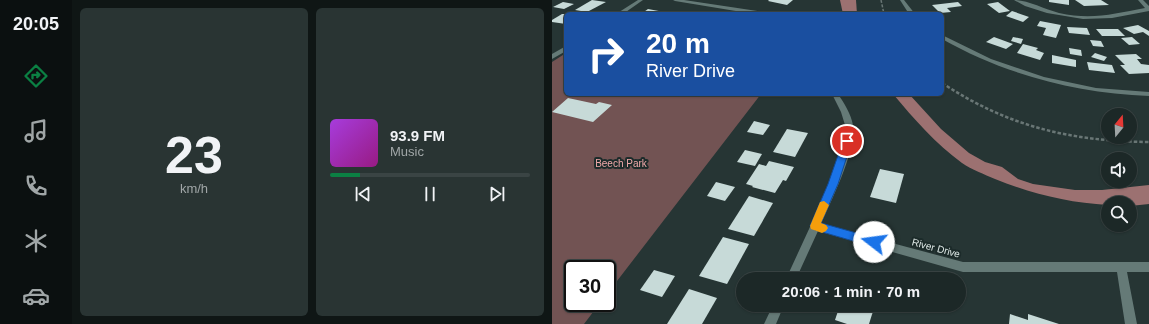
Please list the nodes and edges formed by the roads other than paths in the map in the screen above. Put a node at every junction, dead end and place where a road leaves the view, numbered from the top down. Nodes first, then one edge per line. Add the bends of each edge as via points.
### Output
1 (642, 0) edge
2 (675, 0) edge
3 (902, 0) edge
4 (1016, 0) edge
5 (1140, 0) edge
6 (1149, 9) edge
7 (622, 12) edge
8 (751, 12) edge
9 (911, 12) edge
10 (944, 38) edge
11 (564, 49) edge
12 (552, 57) edge
13 (1149, 94) edge
14 (836, 96) edge
15 (815, 226) junction
16 (1121, 267) junction
17 (1149, 268) edge
18 (793, 272) edge
19 (776, 312) edge
20 (770, 324) edge
21 (1130, 324) edge

1 - 7 street
2 - 8 street
3 - 9 street
4 - 6 street via 1044,11 1089,18
5 - 6 street
10 - 13 street via 981,57 1045,78 1112,92
11 - 12 street
14 - 15 street via 845,111 849,125 847,141 833,184
15 - 16 street, River Drive via 963,267
15 - 18 street
16 - 17 street, River Drive
16 - 21 street
19 - 20 street

